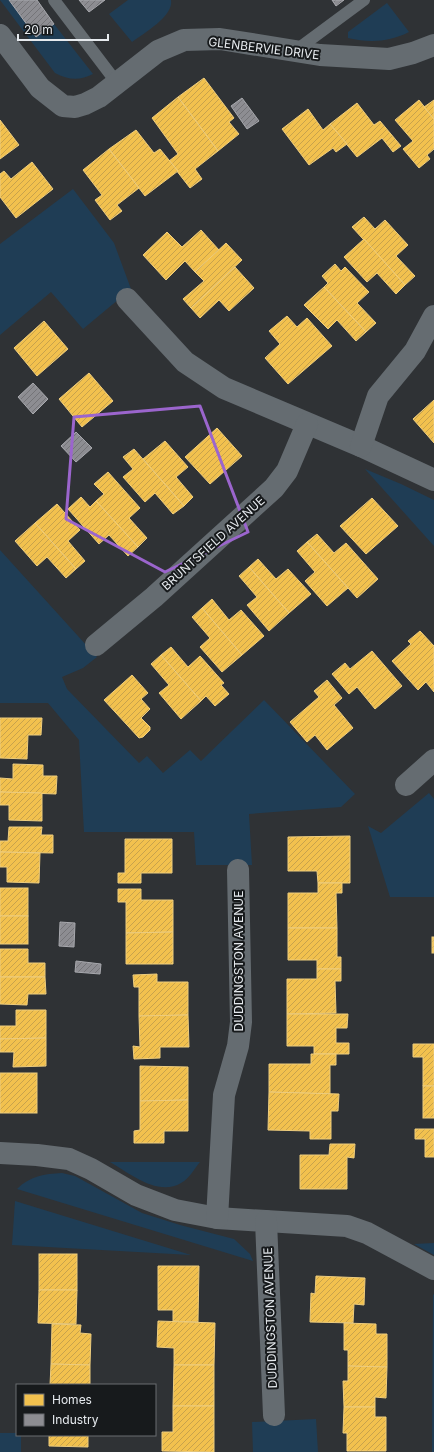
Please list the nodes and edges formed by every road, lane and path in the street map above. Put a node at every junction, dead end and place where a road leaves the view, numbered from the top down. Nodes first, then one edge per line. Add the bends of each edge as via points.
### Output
1 (54, 0) edge
2 (364, 0) edge
3 (0, 36) edge
4 (434, 45) edge
5 (295, 51) junction
6 (117, 83) junction
7 (127, 299) dead end
8 (434, 316) edge
9 (307, 424) junction
10 (361, 446) junction
11 (434, 480) edge
12 (96, 645) dead end
13 (434, 760) edge
14 (406, 785) dead end
15 (238, 870) dead end
16 (0, 1153) edge
17 (217, 1218) junction
18 (266, 1222) junction
19 (434, 1269) edge
20 (274, 1415) dead end

1 - 6 lane
2 - 5 lane
3 - 6 street, GLENBERVIE DRIVE via 40,88 63,106 85,104
4 - 5 street, GLENBERVIE DRIVE via 389,59
5 - 6 street, GLENBERVIE DRIVE via 220,39 184,40 158,51
7 - 9 street via 185,362 224,388
8 - 10 street via 415,351 378,396
9 - 10 street
9 - 12 street, BRUNTSFIELD AVENUE via 287,470 274,488
10 - 11 street
13 - 14 street
15 - 17 street, DUDDINGSTON AVENUE via 241,1022 238,1046 224,1095
16 - 17 street via 69,1159 92,1169 136,1195 175,1210
17 - 18 street
18 - 19 street via 347,1226 367,1233
18 - 20 street, DUDDINGSTON AVENUE

